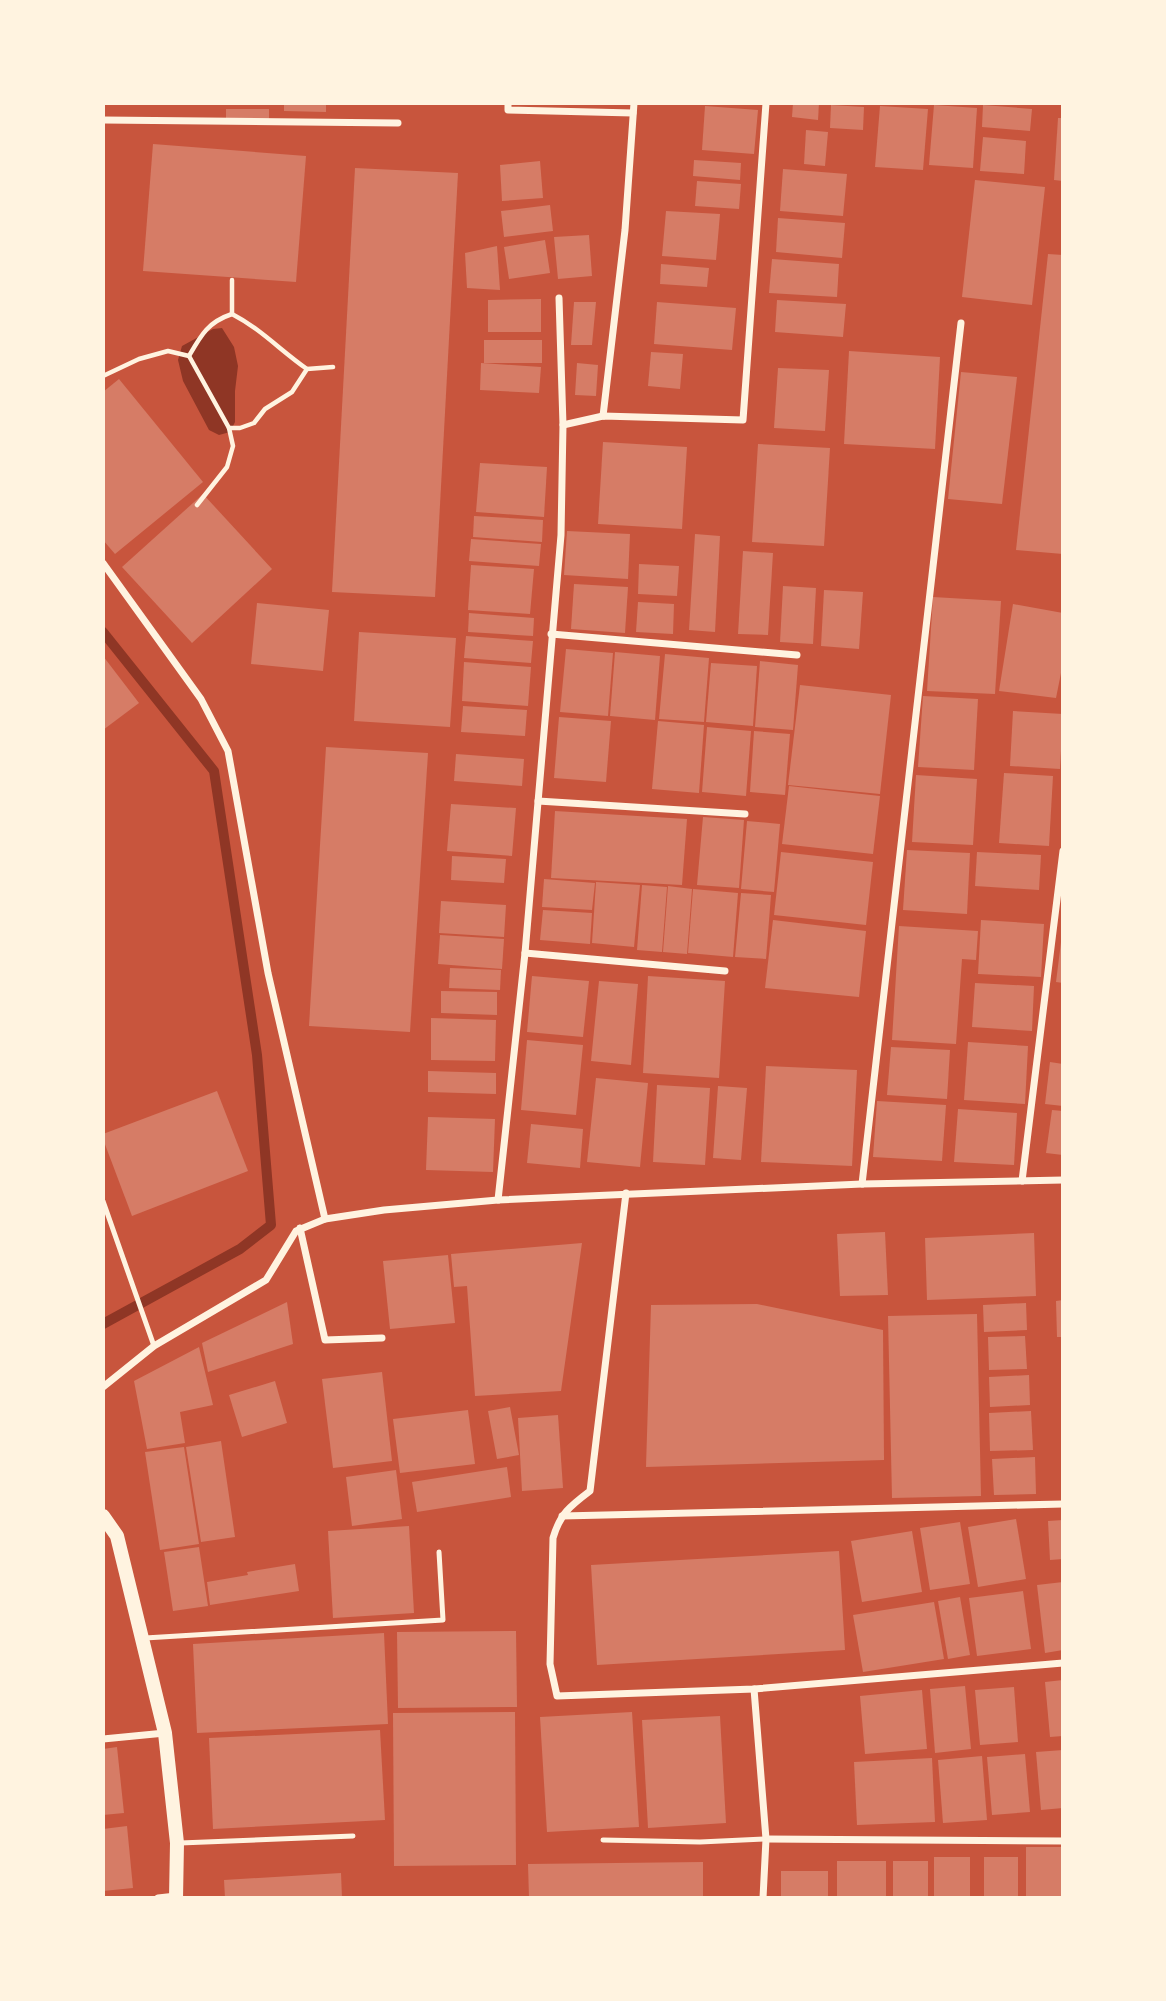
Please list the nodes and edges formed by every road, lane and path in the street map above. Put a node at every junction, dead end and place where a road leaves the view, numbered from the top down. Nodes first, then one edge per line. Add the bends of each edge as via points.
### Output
1 (508, 103) edge
2 (634, 103) edge
3 (766, 103) edge
4 (633, 113) junction
5 (103, 120) edge
6 (398, 123) dead end
7 (232, 280) dead end
8 (559, 298) dead end
9 (232, 314) junction
10 (961, 323) dead end
11 (189, 356) junction
12 (332, 367) dead end
13 (307, 369) junction
14 (103, 376) edge
15 (603, 416) junction
16 (563, 425) junction
17 (229, 428) junction
18 (197, 505) dead end
19 (103, 563) edge
20 (551, 634) junction
21 (797, 655) dead end
22 (538, 801) junction
23 (745, 814) dead end
24 (1063, 851) edge
25 (525, 953) junction
26 (725, 971) dead end
27 (1063, 1180) edge
28 (1022, 1181) junction
29 (862, 1184) junction
30 (626, 1194) junction
31 (498, 1200) junction
32 (103, 1201) edge
33 (325, 1219) junction
34 (298, 1230) junction
35 (382, 1338) dead end
36 (154, 1346) junction
37 (103, 1387) edge
38 (1063, 1504) edge
39 (103, 1516) edge
40 (562, 1516) junction
41 (110, 1537) edge
42 (439, 1552) dead end
43 (142, 1638) junction
44 (1063, 1663) edge
45 (754, 1689) junction
46 (165, 1733) junction
47 (103, 1739) edge
48 (353, 1836) dead end
49 (766, 1839) junction
50 (603, 1840) dead end
51 (1063, 1841) edge
52 (177, 1843) junction
53 (176, 1897) edge
54 (158, 1898) edge
55 (763, 1898) edge

1 - 4 street via 508,110
2 - 4 street
3 - 15 street via 743,420
4 - 15 street via 625,230
5 - 6 street
7 - 9 path
8 - 16 street
9 - 11 path via 216,319
9 - 13 path
10 - 29 street
11 - 14 path via 168,351
11 - 17 path
12 - 13 path
13 - 17 path via 292,392 254,422
15 - 16 street
16 - 20 street via 561,535
17 - 18 path via 233,446 227,467
19 - 33 street via 201,699 228,751 268,973
20 - 21 street
20 - 22 street
22 - 23 street
22 - 25 street
24 - 28 street
25 - 26 street
25 - 31 street
27 - 28 street
28 - 29 street
29 - 30 street
30 - 31 street
30 - 40 street via 590,1491
31 - 33 street
32 - 36 lane
33 - 34 street
34 - 35 street via 325,1340
34 - 36 street via 266,1280
36 - 37 street
38 - 40 street
39 - 41 main road
40 - 45 street via 552,1538 550,1664 557,1696
41 - 43 main road
42 - 43 lane via 443,1620
43 - 46 main road
44 - 45 street
45 - 49 street
46 - 47 street
46 - 52 main road
48 - 52 lane
49 - 50 lane
49 - 51 street
49 - 55 street
52 - 53 main road
53 - 54 street

